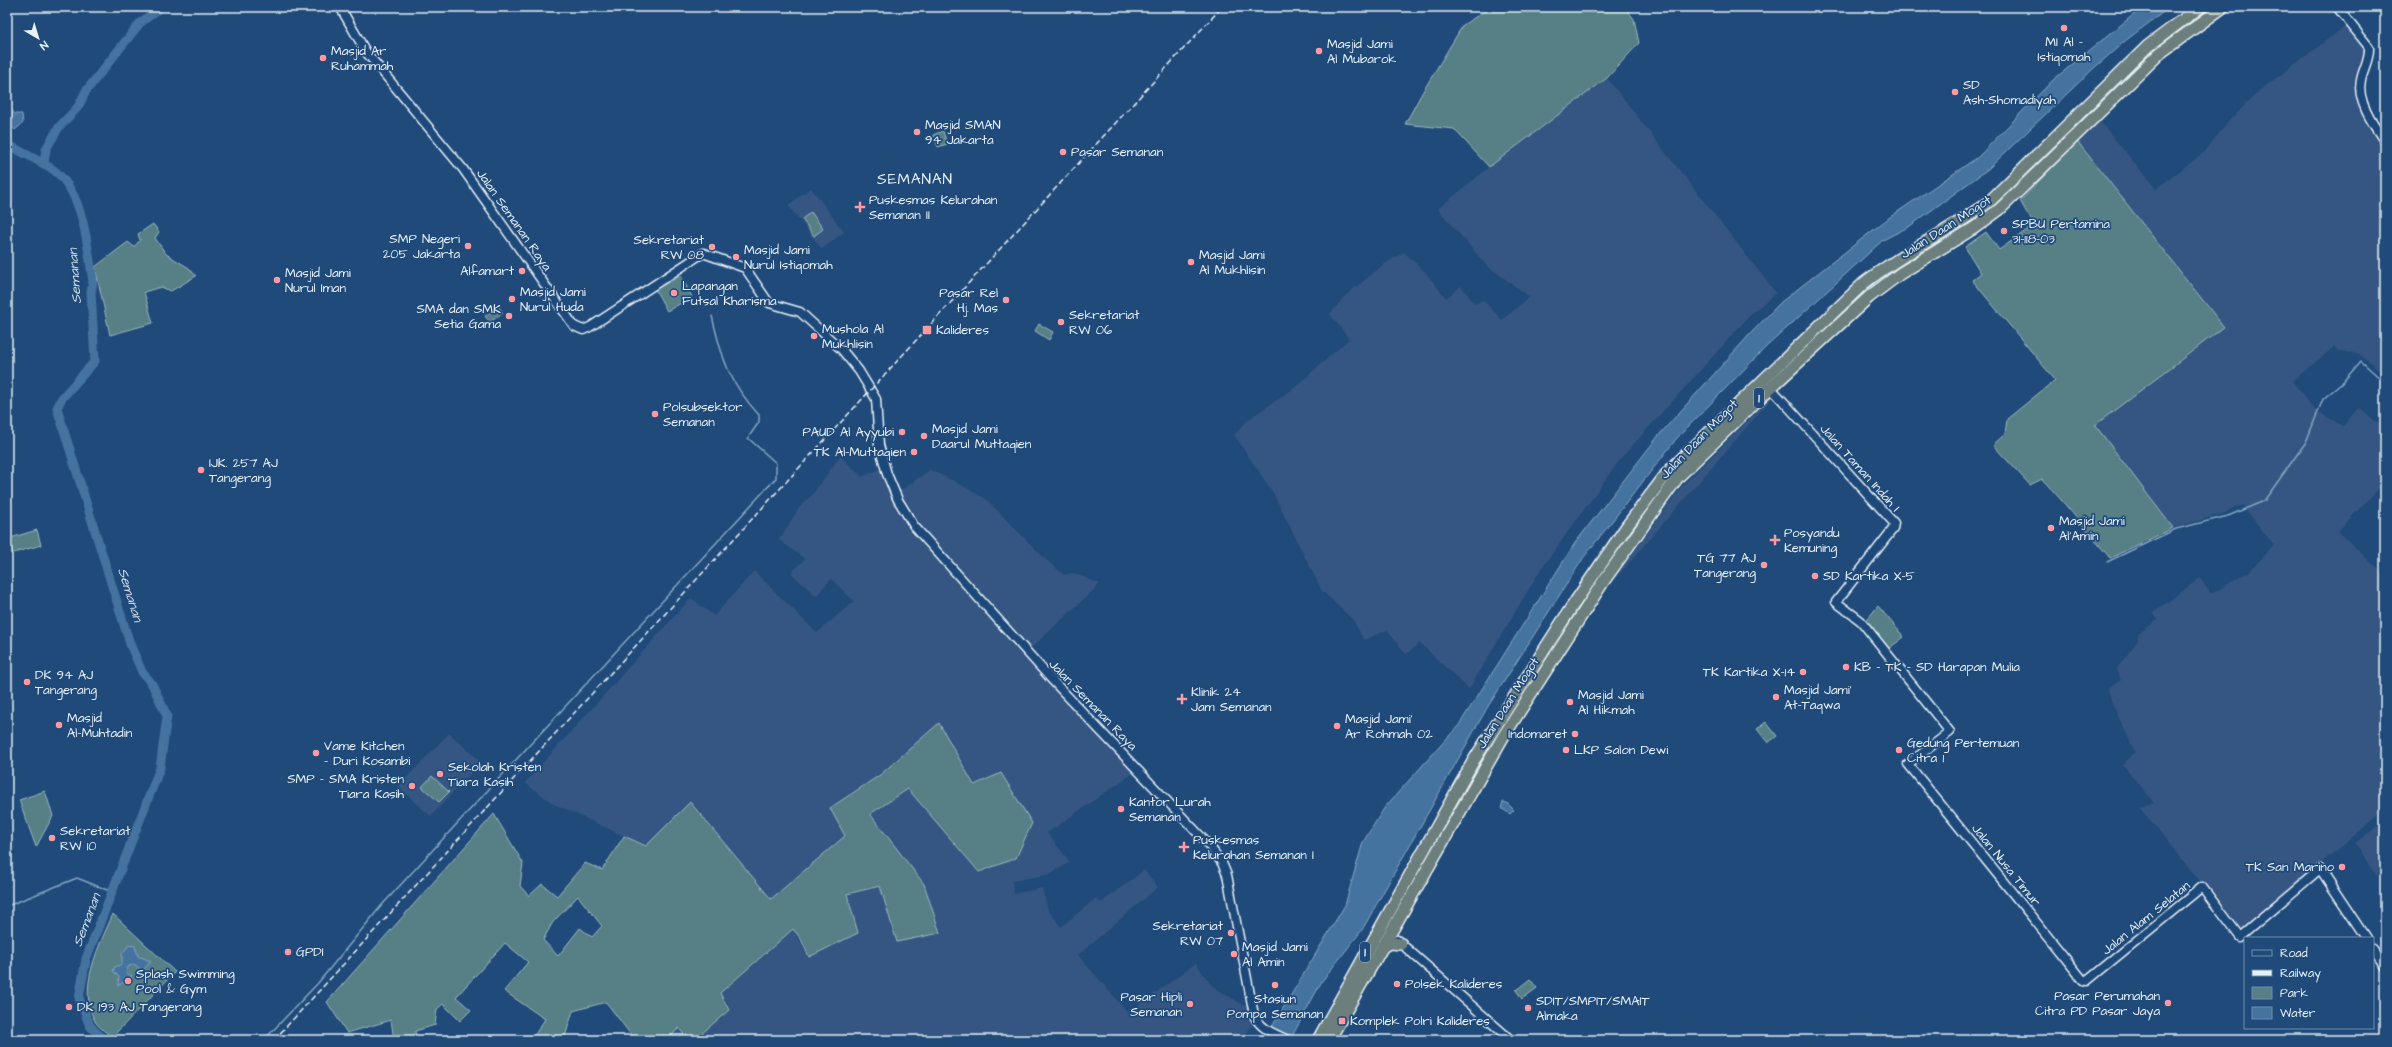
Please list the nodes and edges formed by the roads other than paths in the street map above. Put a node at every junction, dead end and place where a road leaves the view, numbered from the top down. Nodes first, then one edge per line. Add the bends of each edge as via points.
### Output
1 (340, 7) edge
2 (2200, 7) edge
3 (2337, 7) edge
4 (2219, 8) edge
5 (2190, 14) junction
6 (2198, 25) junction
7 (2385, 142) edge
8 (1940, 233) junction
9 (1921, 245) junction
10 (1946, 245) junction
11 (1928, 256) junction
12 (1771, 388) junction
13 (1482, 746) junction
14 (1493, 753) junction
15 (1474, 760) junction
16 (1908, 764) joint
17 (1486, 765) junction
18 (1415, 866) junction
19 (2365, 937) edge
20 (1395, 939) junction
21 (2374, 950) edge
22 (2385, 966) edge
23 (2085, 981) joint
24 (1288, 1040) edge
25 (1318, 1040) edge
26 (1330, 1040) edge
27 (1511, 1040) edge

1 - 24 street, Jalan Semanan Raya via 372,60 463,169 574,326 583,330 590,327 701,254 707,254 745,268 763,297 772,306 800,312 849,357 877,405 879,445 883,463 898,500 914,526 1053,681 1208,844 1222,863 1227,875 1250,1004 1257,1022 1268,1031
2 - 5 highway, Jalan Daan Mogot / 1
3 - 7 street via 2369,47 2369,57 2361,78 2360,91 2368,114
4 - 6 highway, Jalan Daan Mogot / 1
5 - 6 highway via 2199,16
5 - 8 highway, Jalan Daan Mogot / 1 via 2148,46 1991,200
6 - 10 highway, Jalan Daan Mogot / 1 via 2151,62 2000,209
8 - 9 highway, Jalan Daan Mogot / 1
8 - 10 highway via 1939,242
9 - 11 highway via 1929,248
9 - 13 highway, Jalan Daan Mogot / 1 via 1874,276 1838,307 1668,472 1571,608
10 - 11 highway, Jalan Daan Mogot / 1
11 - 12 highway, Jalan Daan Mogot / 1 via 1868,298
12 - 14 highway, Jalan Daan Mogot / 1 via 1678,477 1605,579
12 - 16 street, Jalan Taman Indah I via 1894,523 1893,529 1836,602 1861,621 1950,732
13 - 14 highway
13 - 15 highway, Jalan Daan Mogot / 1
14 - 17 highway, Jalan Daan Mogot / 1
15 - 17 highway
15 - 18 highway, Jalan Daan Mogot / 1
16 - 23 street, Jalan Nusa Timur
17 - 20 highway, Jalan Daan Mogot / 1 via 1413,896 1413,909
18 - 20 highway via 1415,872 1390,924
18 - 25 highway, Jalan Daan Mogot / 1
19 - 23 street, Jalan Alam Selatan via 2320,869 2240,937 2202,887
20 - 26 highway, 1 via 1383,946
20 - 27 street
21 - 22 street

